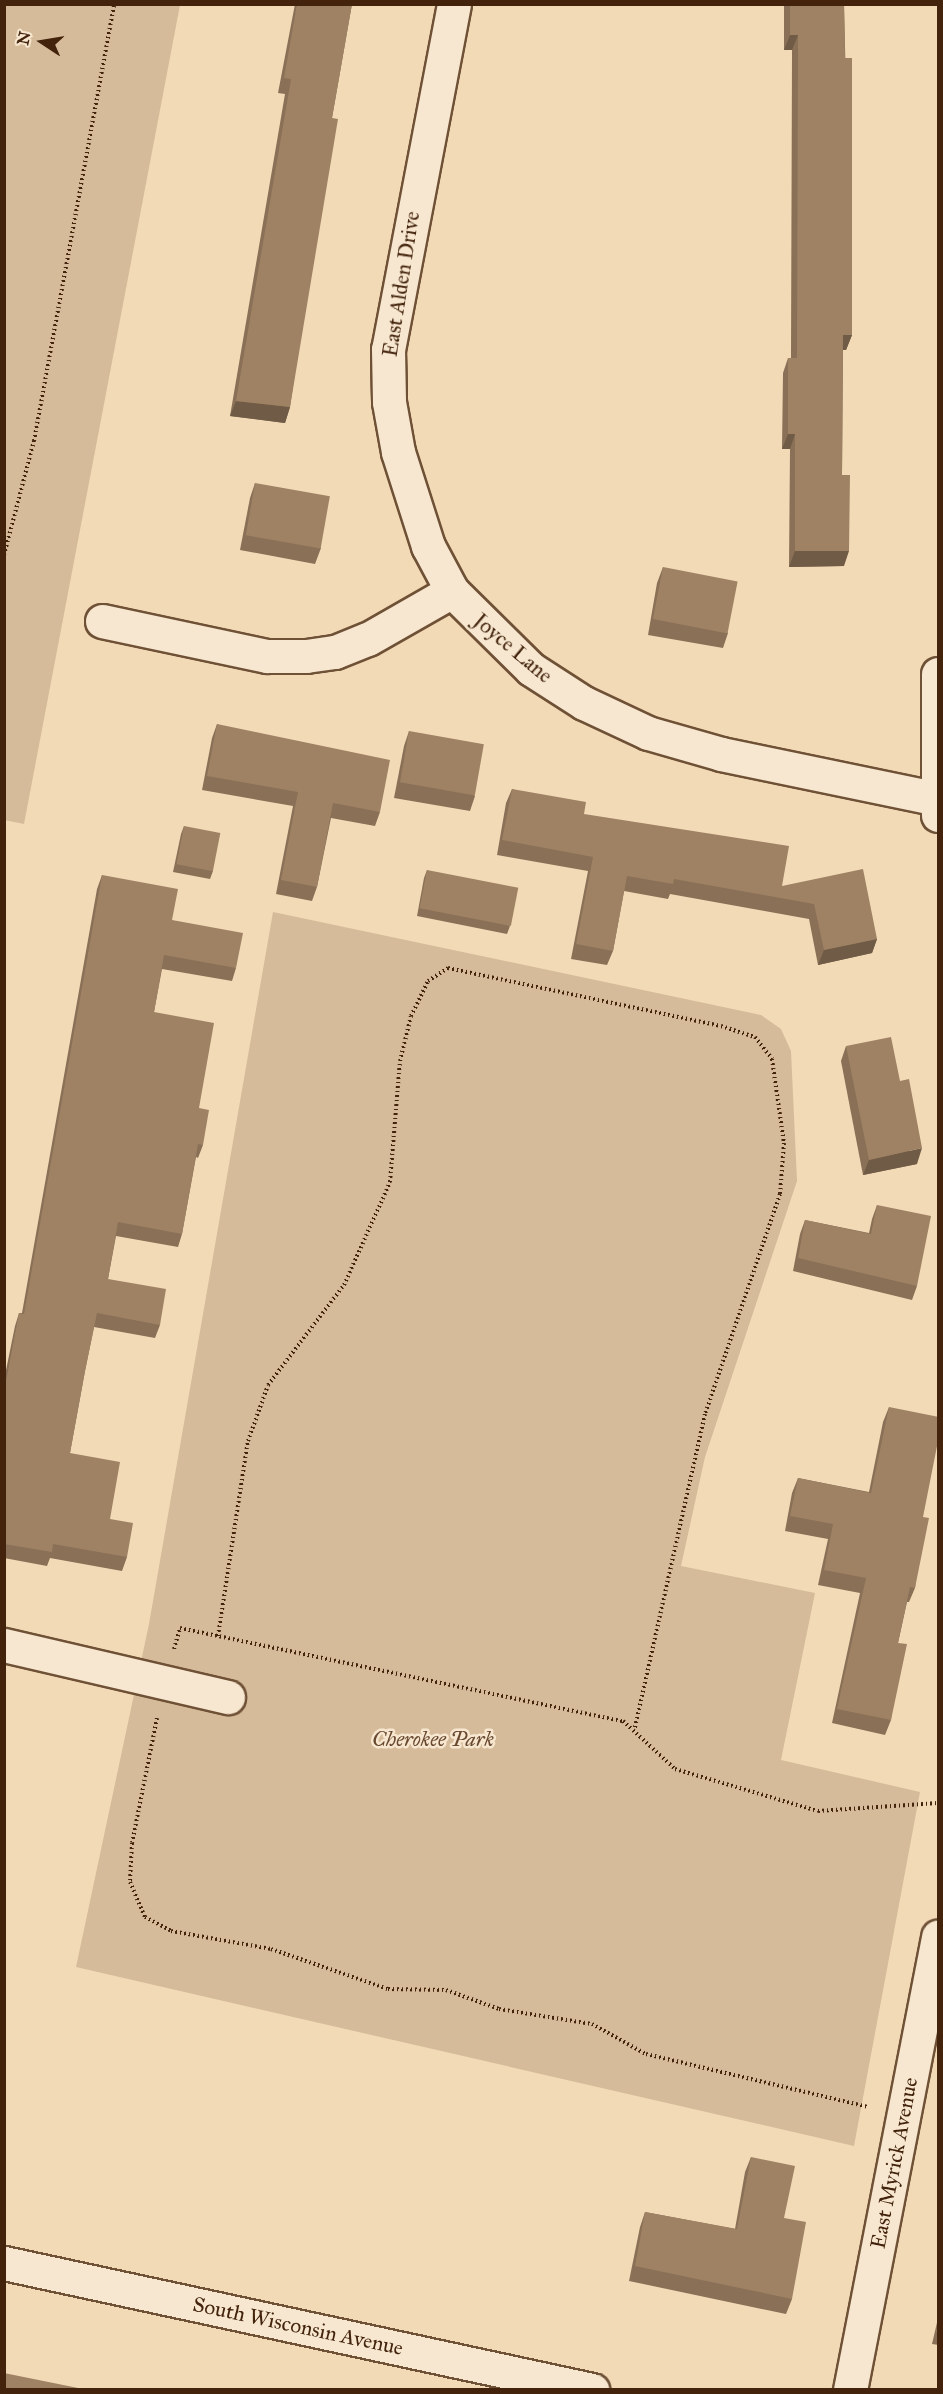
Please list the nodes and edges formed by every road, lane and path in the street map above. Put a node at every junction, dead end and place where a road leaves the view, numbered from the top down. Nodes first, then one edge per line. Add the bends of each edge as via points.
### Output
1 (114, 4) edge
2 (454, 4) edge
3 (4, 555) edge
4 (452, 591) junction
5 (102, 621) dead end
6 (939, 674) edge
7 (936, 806) edge
8 (218, 1636) junction
9 (4, 1645) edge
10 (164, 1682) junction
11 (228, 1697) dead end
12 (635, 1728) junction
13 (939, 1803) edge
14 (939, 1936) edge
15 (868, 2107) dead end
16 (4, 2263) edge
17 (592, 2390) edge
18 (850, 2390) edge

1 - 3 path via 33,441
2 - 4 street, East Alden Drive via 388,349 389,402 398,452 428,546
4 - 5 street via 368,639 335,652 306,656 267,656
4 - 7 street, Joyce Lane via 531,669 584,703 648,733
6 - 7 street
8 - 10 path via 180,1628
8 - 12 path via 623,1720
8 - 12 path via 248,1441 267,1385 344,1285 390,1182 400,1061 428,981 448,968 721,1026 755,1037 772,1059 784,1133 780,1194 702,1426
9 - 10 street
10 - 11 street
10 - 15 path via 132,1843 130,1882 145,1917 171,1931 271,1949 388,1989 446,1990 499,2009 592,2024 646,2054
12 - 13 path via 675,1769 818,1811
14 - 18 street, East Myrick Avenue
16 - 17 street, South Wisconsin Avenue

